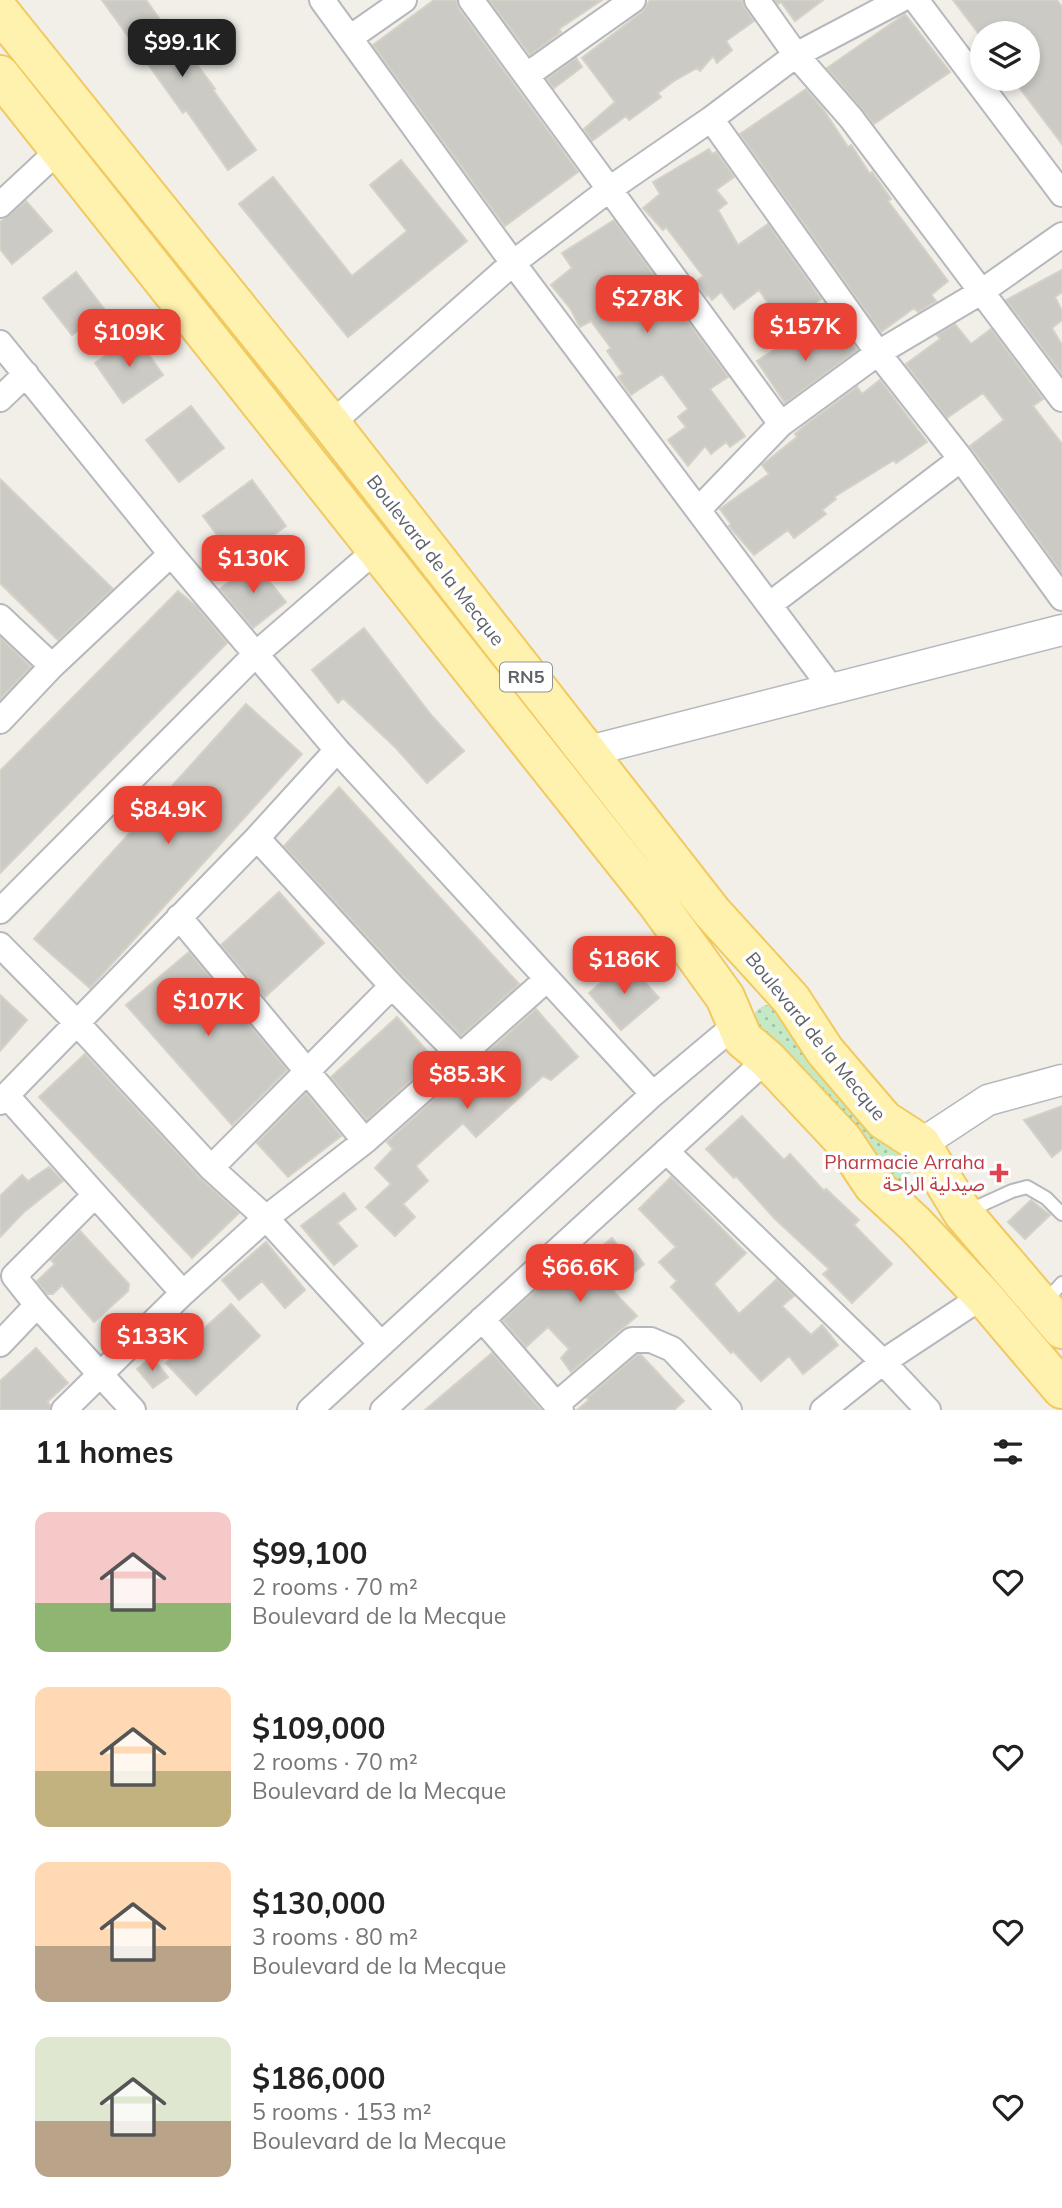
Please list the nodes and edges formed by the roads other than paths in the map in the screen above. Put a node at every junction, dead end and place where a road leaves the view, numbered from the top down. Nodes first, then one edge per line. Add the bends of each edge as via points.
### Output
1 (322, 0) edge
2 (404, 0) edge
3 (471, 0) edge
4 (633, 0) edge
5 (757, 0) edge
6 (900, 0) edge
7 (916, 0) edge
8 (0, 12) edge
9 (351, 37) junction
10 (796, 55) junction
11 (527, 75) junction
12 (10, 95) edge
13 (711, 119) junction
14 (59, 150) junction
15 (611, 188) junction
16 (1062, 194) edge
17 (0, 205) edge
18 (1062, 234) edge
19 (513, 263) junction
20 (981, 292) junction
21 (0, 344) edge
22 (878, 354) junction
23 (26, 374) junction
24 (1062, 398) edge
25 (0, 399) edge
26 (331, 424) junction
27 (781, 424) junction
28 (961, 459) junction
29 (698, 510) junction
30 (376, 550) junction
31 (171, 554) junction
32 (1062, 598) edge
33 (769, 605) junction
34 (0, 617) edge
35 (1062, 630) edge
36 (256, 654) junction
37 (52, 666) junction
38 (832, 689) junction
39 (0, 721) edge
40 (337, 750) junction
41 (585, 752) junction
42 (257, 838) junction
43 (0, 911) edge
44 (179, 917) junction
45 (0, 945) edge
46 (546, 980) junction
47 (392, 986) junction
48 (791, 999) junction
49 (735, 1021) junction
50 (76, 1022) junction
51 (461, 1058) junction
52 (767, 1059) junction
53 (306, 1072) junction
54 (1062, 1080) edge
55 (653, 1094) junction
56 (3, 1099) edge
57 (365, 1141) junction
58 (924, 1150) junction
59 (666, 1151) junction
60 (211, 1168) junction
61 (881, 1192) junction
62 (95, 1195) junction
63 (963, 1213) junction
64 (1062, 1214) edge
65 (266, 1218) junction
66 (183, 1293) junction
67 (983, 1296) junction
68 (37, 1305) junction
69 (1055, 1306) edge
70 (482, 1320) junction
71 (0, 1344) edge
72 (381, 1345) junction
73 (883, 1362) junction
74 (102, 1374) junction
75 (1062, 1389) edge
76 (558, 1408) edge
77 (64, 1410) edge
78 (133, 1410) edge
79 (310, 1410) edge
80 (383, 1410) edge
81 (729, 1410) edge
82 (823, 1410) edge
83 (928, 1410) edge

1 - 9 street
2 - 9 street
3 - 11 street
4 - 11 street
5 - 10 street
6 - 10 street
7 - 16 street
8 - 26 main road, Boulevard de la Mecque / RN5
9 - 19 street
10 - 13 street
10 - 20 street via 851,118
11 - 15 street
12 - 14 main road, Boulevard de la Mecque / RN5
13 - 15 street
13 - 22 street
14 - 17 street
14 - 30 main road, Boulevard de la Mecque / RN5
15 - 19 street
15 - 27 street
18 - 20 street
19 - 26 street
19 - 29 street
20 - 22 street
20 - 24 street
21 - 23 street
22 - 27 street
22 - 28 street
23 - 25 street
23 - 31 street
26 - 41 main road, Boulevard de la Mecque / RN5
27 - 29 street
28 - 32 street
28 - 33 street
29 - 33 street
30 - 36 street
30 - 49 main road, Boulevard de la Mecque / RN5 via 657,903 725,997
31 - 36 street
31 - 37 street
33 - 38 street
34 - 37 street
35 - 38 street
36 - 40 street
36 - 43 street
37 - 39 street
38 - 41 street
40 - 42 street
40 - 46 street
41 - 48 main road, Boulevard de la Mecque / RN5 via 712,912
42 - 44 street
42 - 47 street
44 - 50 street
44 - 53 street
45 - 50 street
46 - 51 street
46 - 55 street
47 - 51 street
47 - 53 street
48 - 49 main road via 775,989 755,990 740,1002
48 - 58 main road, Boulevard de la Mecque / RN5 via 825,1051 884,1120
49 - 52 main road, Boulevard de la Mecque / RN5 via 743,1039
49 - 55 street
50 - 56 street
50 - 60 street
51 - 57 street
52 - 59 street
52 - 61 main road, Boulevard de la Mecque / RN5 via 843,1140
53 - 57 street
53 - 60 street
54 - 58 street via 988,1100
55 - 72 street
56 - 62 street
57 - 65 street
58 - 61 main road via 929,1166 926,1177 912,1193
58 - 63 main road, Boulevard de la Mecque / RN5
59 - 70 street
59 - 73 street
60 - 65 street
61 - 67 main road, Boulevard de la Mecque / RN5
62 - 66 street
62 - 68 street via 14,1276
63 - 64 lane via 1027,1187
63 - 69 main road, Boulevard de la Mecque / RN5
65 - 66 street
65 - 72 street
66 - 74 street
67 - 73 street
67 - 75 main road, Boulevard de la Mecque / RN5
68 - 71 street
68 - 74 street
70 - 76 street
70 - 80 street
72 - 79 street
73 - 82 street
73 - 83 street
74 - 77 street
74 - 78 street
76 - 81 street via 632,1340 651,1340 672,1349

